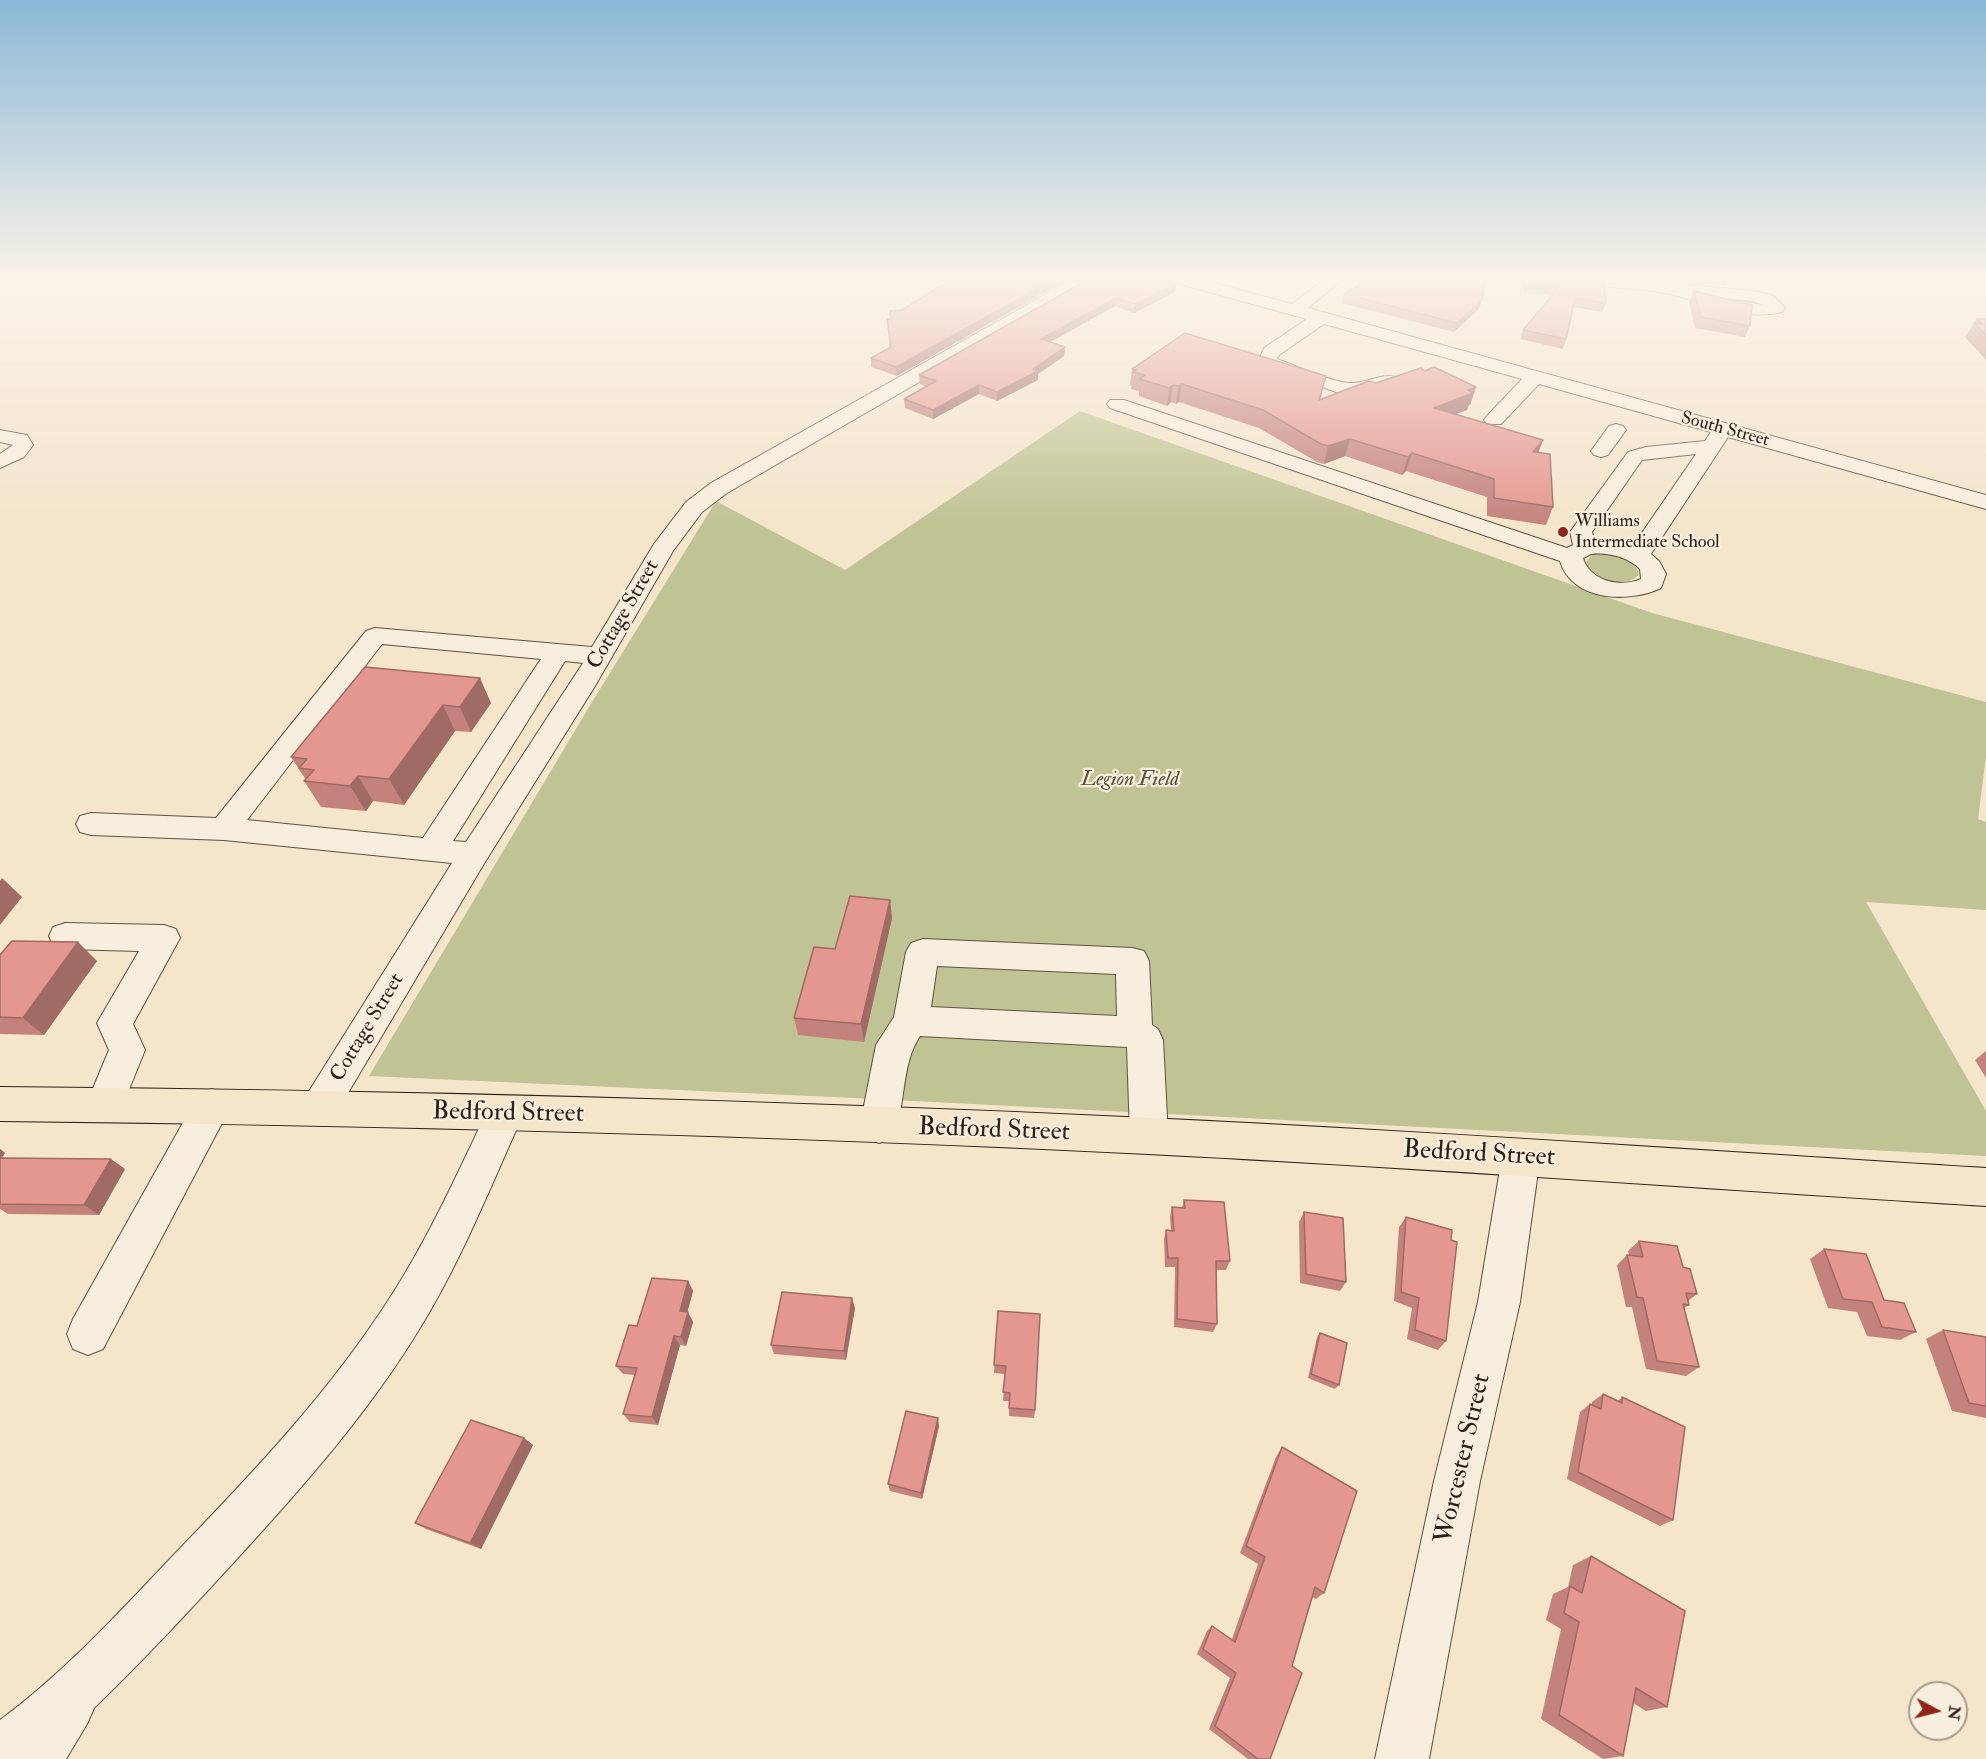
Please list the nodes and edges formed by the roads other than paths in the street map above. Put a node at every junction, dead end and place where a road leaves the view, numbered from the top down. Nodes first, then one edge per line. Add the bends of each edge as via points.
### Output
1 (940, 362) edge
2 (1267, 362) edge
3 (1437, 362) edge
4 (1478, 362) edge
5 (1430, 367) edge
6 (1411, 374) edge
7 (1534, 378) junction
8 (1118, 404) dead end
9 (1494, 420) dead end
10 (1616, 430) dead end
11 (0, 436) edge
12 (1718, 438) junction
13 (1601, 451) dead end
14 (0, 462) edge
15 (1986, 502) edge
16 (1578, 552) junction
17 (1638, 556) junction
18 (558, 652) junction
19 (600, 656) junction
20 (509, 728) junction
21 (552, 732) junction
22 (91, 825) dead end
23 (224, 829) junction
24 (431, 850) junction
25 (474, 854) junction
26 (65, 936) dead end
27 (911, 1021) junction
28 (1135, 1032) junction
29 (0, 1104) edge
30 (105, 1105) junction
31 (212, 1106) junction
32 (319, 1108) junction
33 (504, 1115) junction
34 (879, 1126) junction
35 (1149, 1136) junction
36 (1521, 1157) junction
37 (1986, 1187) edge
38 (88, 1334) dead end
39 (84, 1682) junction
40 (0, 1753) edge
41 (36, 1759) edge
42 (1402, 1759) edge

1 - 19 street, Cottage Street via 704,497 662,549
2 - 6 street via 1345,389 1365,390
3 - 5 street
4 - 7 street, South Street
7 - 9 street
7 - 12 street, South Street
8 - 16 street
10 - 13 street
11 - 14 street via 20,439 23,445
12 - 15 street, South Street
12 - 16 street via 1635,456 1581,532
12 - 17 street
16 - 17 street via 1611,547
16 - 17 street via 1576,572 1608,589 1629,591 1646,588 1655,577
18 - 19 street
18 - 20 street
18 - 23 street via 375,636
19 - 21 street, Cottage Street
20 - 21 street
20 - 24 street
21 - 25 street, Cottage Street
22 - 23 street
23 - 24 street
24 - 25 street
25 - 32 street, Cottage Street
26 - 30 street via 164,938 115,1023 127,1050
27 - 28 street
27 - 28 street via 924,952 1132,961
27 - 34 street via 894,1045
28 - 35 street via 1145,1040
29 - 30 main road, Bedford Street
30 - 31 main road, Bedford Street
31 - 32 main road, Bedford Street
31 - 38 street
32 - 33 main road, Bedford Street
33 - 34 main road, Bedford Street
33 - 39 street via 432,1268 369,1366 240,1523
34 - 35 main road, Bedford Street
35 - 36 main road, Bedford Street
36 - 37 main road, Bedford Street
36 - 42 street, Worcester Street via 1499,1302 1457,1481
39 - 40 street
39 - 41 street

